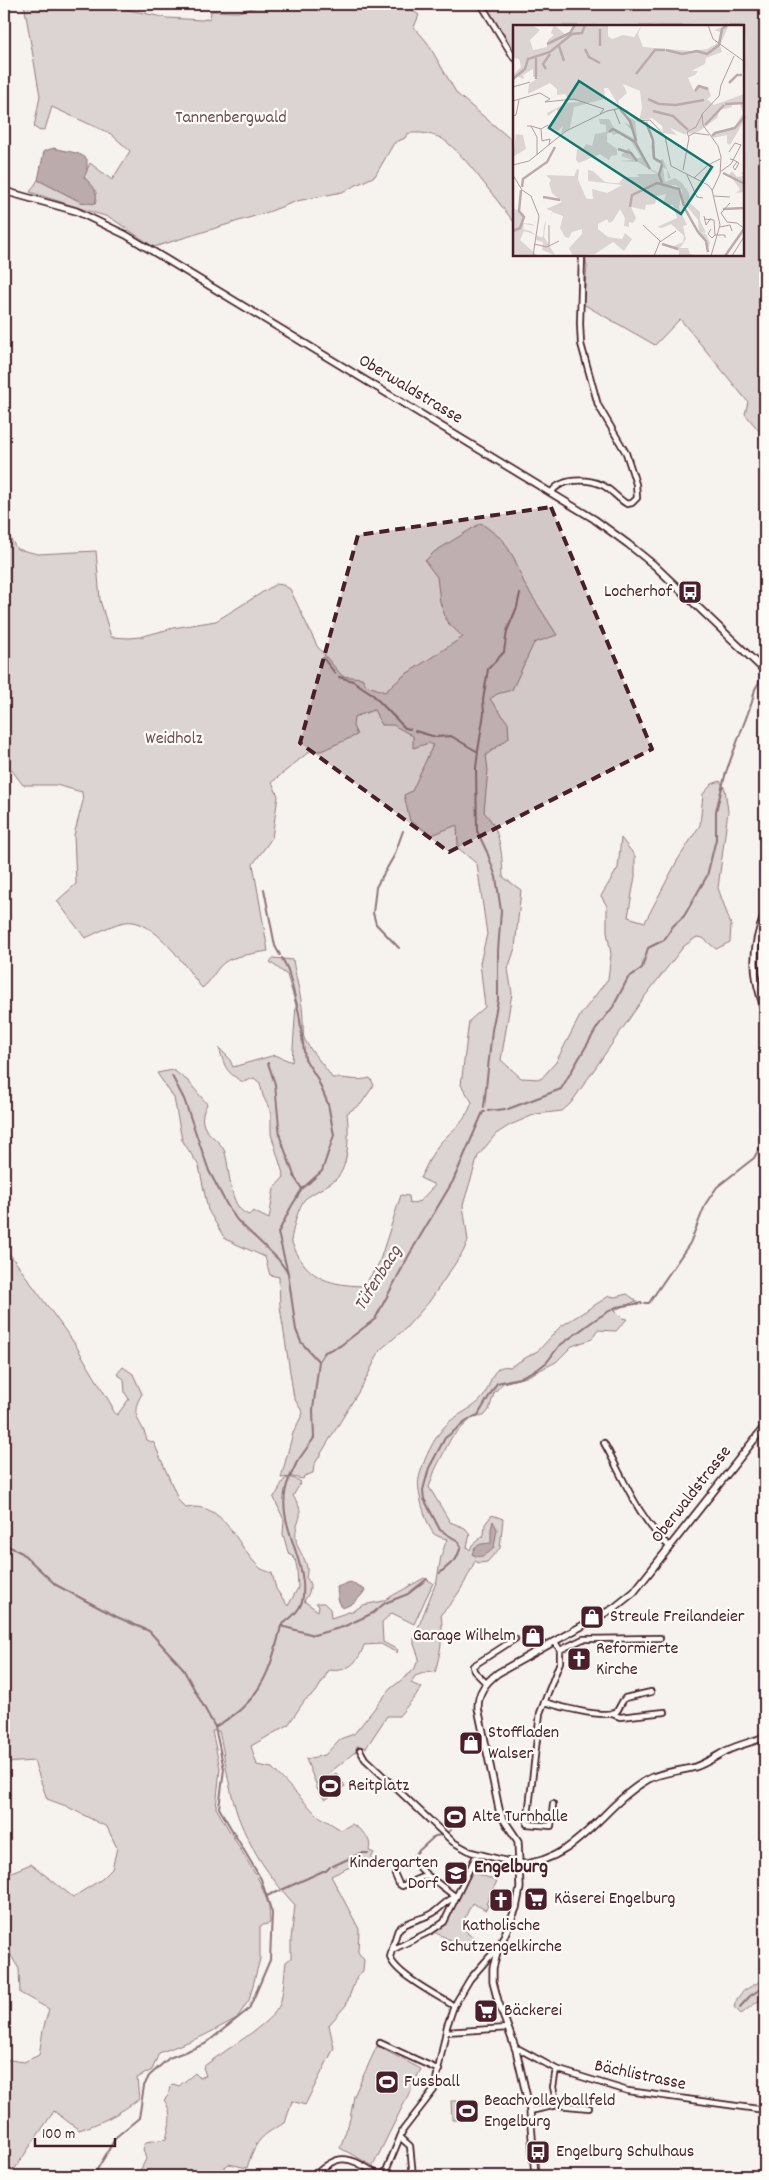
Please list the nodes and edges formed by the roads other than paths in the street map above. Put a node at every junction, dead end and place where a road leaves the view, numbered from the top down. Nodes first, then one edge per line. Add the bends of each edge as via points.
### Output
1 (481, 4) edge
2 (513, 56) edge
3 (4, 192) edge
4 (582, 256) edge
5 (551, 493) junction
6 (765, 671) edge
7 (765, 914) edge
8 (765, 1010) edge
9 (765, 1426) edge
10 (604, 1443) dead end
11 (670, 1547) junction
12 (660, 1638) dead end
13 (515, 1639) dead end
14 (555, 1642) junction
15 (560, 1650) junction
16 (486, 1683) junction
17 (650, 1692) dead end
18 (544, 1702) junction
19 (664, 1712) dead end
20 (610, 1713) junction
21 (765, 1737) edge
22 (360, 1750) dead end
23 (553, 1804) dead end
24 (477, 1854) junction
25 (520, 1864) junction
26 (419, 1867) dead end
27 (395, 1875) dead end
28 (427, 1876) junction
29 (456, 1897) junction
30 (394, 1949) junction
31 (497, 1953) junction
32 (454, 2006) junction
33 (508, 2028) junction
34 (446, 2032) junction
35 (380, 2043) dead end
36 (516, 2050) junction
37 (556, 2068) junction
38 (439, 2070) junction
39 (557, 2105) junction
40 (589, 2108) dead end
41 (765, 2110) edge
42 (530, 2111) junction
43 (400, 2137) junction
44 (314, 2176) edge
45 (381, 2176) edge
46 (413, 2176) edge
47 (535, 2176) edge

1 - 2 street
3 - 5 street, Oberwaldstrasse via 76,211 126,234
4 - 5 street via 581,344 598,405 626,454 637,498 627,504 603,486 580,481 559,485
5 - 6 street, Oberwaldstrasse via 642,554
7 - 8 street via 755,944 754,960 756,982
9 - 11 street, Oberwaldstrasse
10 - 11 street via 645,1520
11 - 14 street, Oberwaldstrasse via 643,1584 614,1608
12 - 15 street via 583,1639
13 - 16 street via 472,1666
14 - 15 street
14 - 16 street, Oberwaldstrasse
15 - 18 street via 560,1662
16 - 25 street via 478,1700 482,1728 501,1814 518,1842
17 - 20 street via 625,1698 617,1710
18 - 20 street via 574,1710
18 - 23 street via 537,1734 527,1824 551,1826
19 - 20 street via 620,1717
21 - 25 street via 695,1767 650,1778 562,1852
22 - 24 street via 365,1759 452,1842
24 - 25 street
24 - 29 street
25 - 31 street via 518,1902
26 - 28 street
27 - 28 street via 402,1886
28 - 29 street
29 - 30 street via 441,1925
29 - 30 street via 433,1913 401,1928
30 - 32 street via 390,1956 395,1966
31 - 32 street via 492,1954 470,1979
31 - 33 street via 493,1982
32 - 34 street
33 - 34 street
33 - 36 street
34 - 38 street
35 - 38 street
36 - 37 street, Bächlistrasse
36 - 42 street
37 - 39 street via 553,2087
37 - 41 street, Bächlistrasse via 628,2091
38 - 43 street via 434,2090
39 - 40 street
39 - 42 street
42 - 47 street
43 - 45 street
43 - 46 street via 410,2146
44 - 45 street via 341,2158

